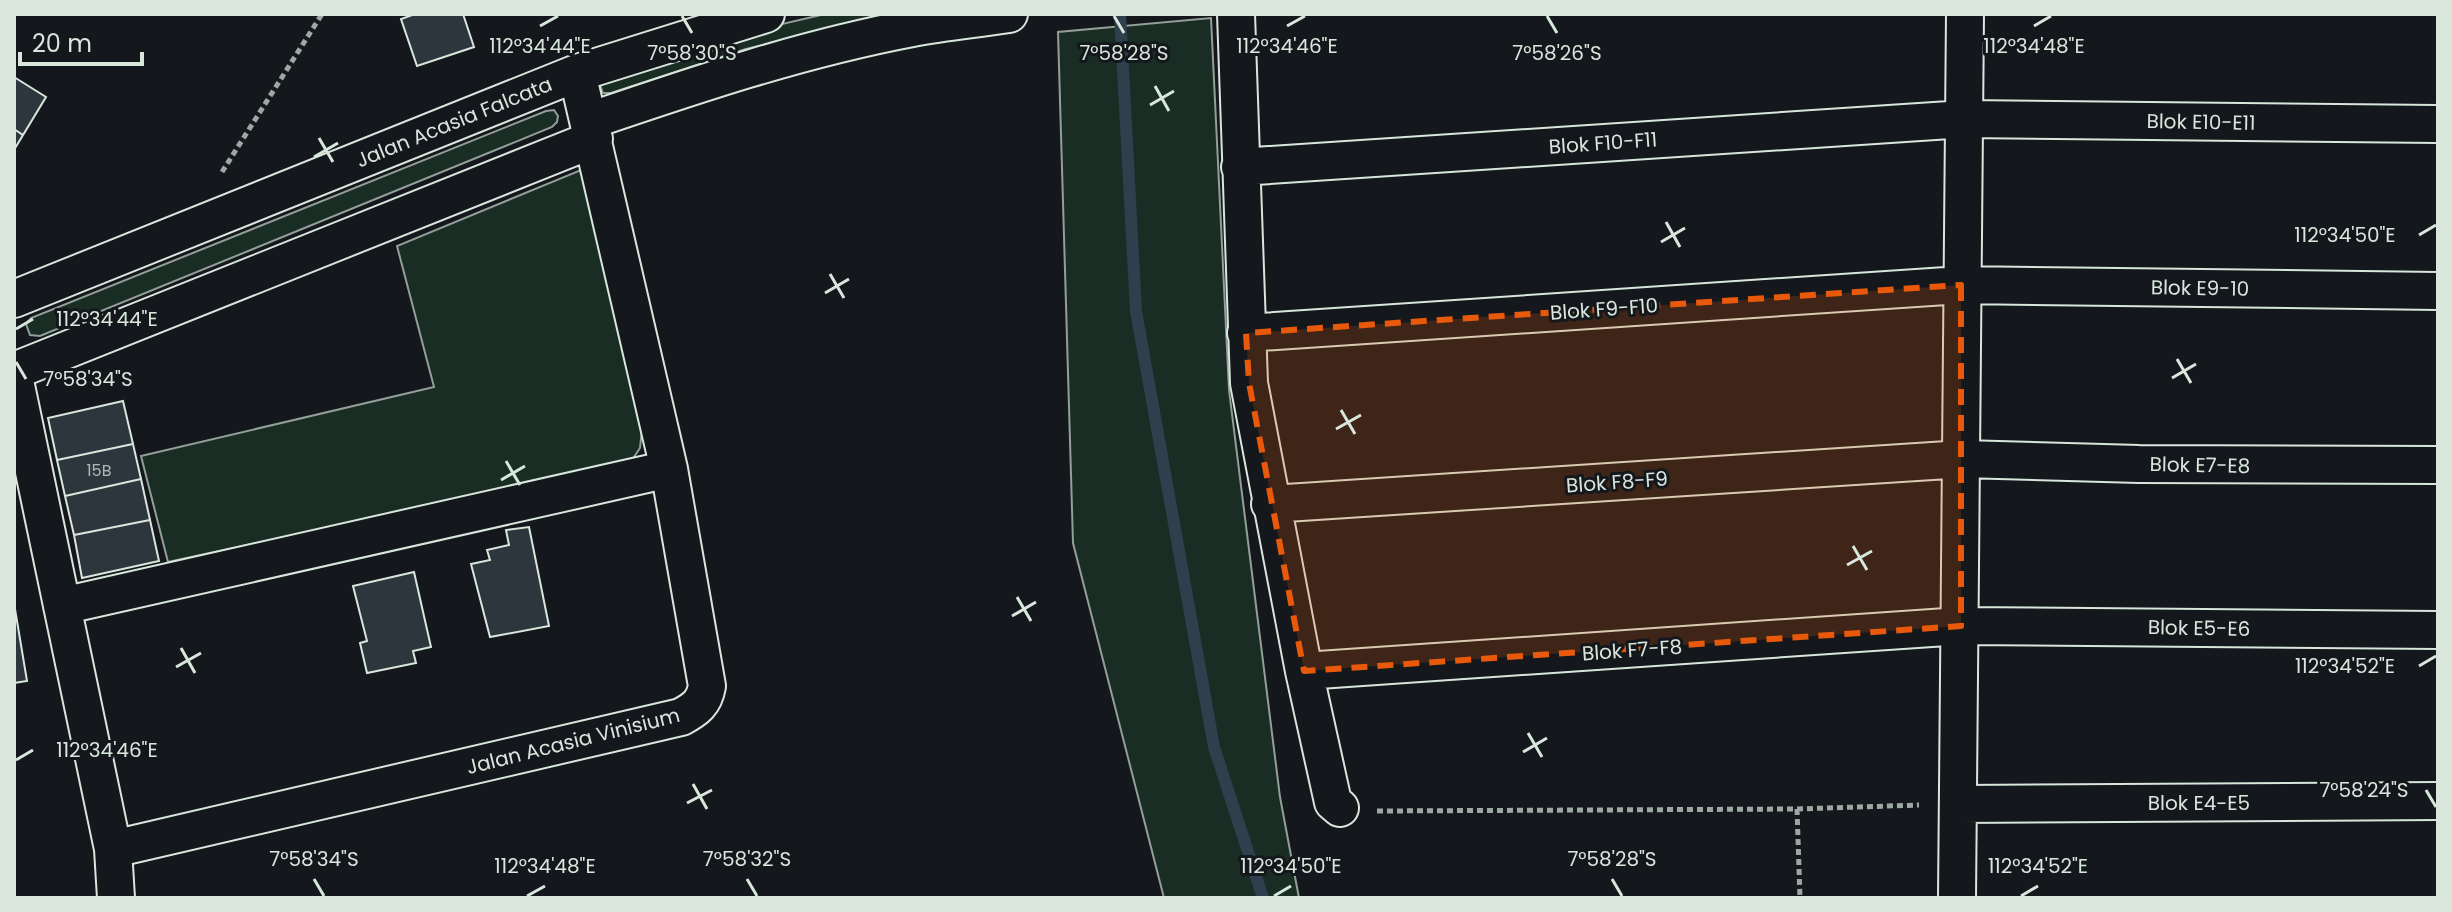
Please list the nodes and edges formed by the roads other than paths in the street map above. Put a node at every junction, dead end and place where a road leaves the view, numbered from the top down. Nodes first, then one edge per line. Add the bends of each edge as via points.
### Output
1 (766, 14) edge
2 (1009, 14) edge
3 (1236, 14) edge
4 (1965, 14) edge
5 (577, 73) junction
6 (1965, 119) junction
7 (2438, 124) edge
8 (591, 130) junction
9 (1240, 167) junction
10 (1961, 285) junction
11 (2438, 291) edge
12 (14, 299) edge
13 (1246, 333) junction
14 (14, 373) edge
15 (22, 458) edge
16 (1963, 459) junction
17 (2438, 465) edge
18 (669, 469) junction
19 (1270, 504) junction
20 (62, 606) junction
21 (1961, 626) junction
22 (2438, 630) edge
23 (1304, 671) junction
24 (2438, 801) edge
25 (1960, 804) junction
26 (1340, 808) road end
27 (113, 849) junction
28 (116, 898) edge
29 (1957, 898) edge

1 - 5 street, Jalan Acasia Falcata
2 - 8 street via 914,28 720,76
3 - 9 street
4 - 6 street
5 - 8 street, Jalan Acasia Vinisium
5 - 12 street, Jalan Acasia Falcata
6 - 7 street, Blok E10-E11
6 - 9 street, Blok F10-F11
6 - 10 street
8 - 14 street
8 - 18 street, Jalan Acasia Vinisium
9 - 13 street
10 - 11 street, Blok E9-10
10 - 13 street, Blok F9-F10
10 - 16 street
13 - 19 street
14 - 15 street
15 - 20 street
16 - 17 street, Blok E7-E8
16 - 19 street, Blok F8-F9
16 - 21 street
18 - 20 street
18 - 27 street, Jalan Acasia Vinisium via 707,686 697,708 681,717
19 - 23 street
20 - 27 street
21 - 22 street, Blok E5-E6
21 - 23 street, Blok F7-F8
21 - 25 street
23 - 26 street via 1333,802
24 - 25 street, Blok E4-E5
25 - 29 street
27 - 28 street

